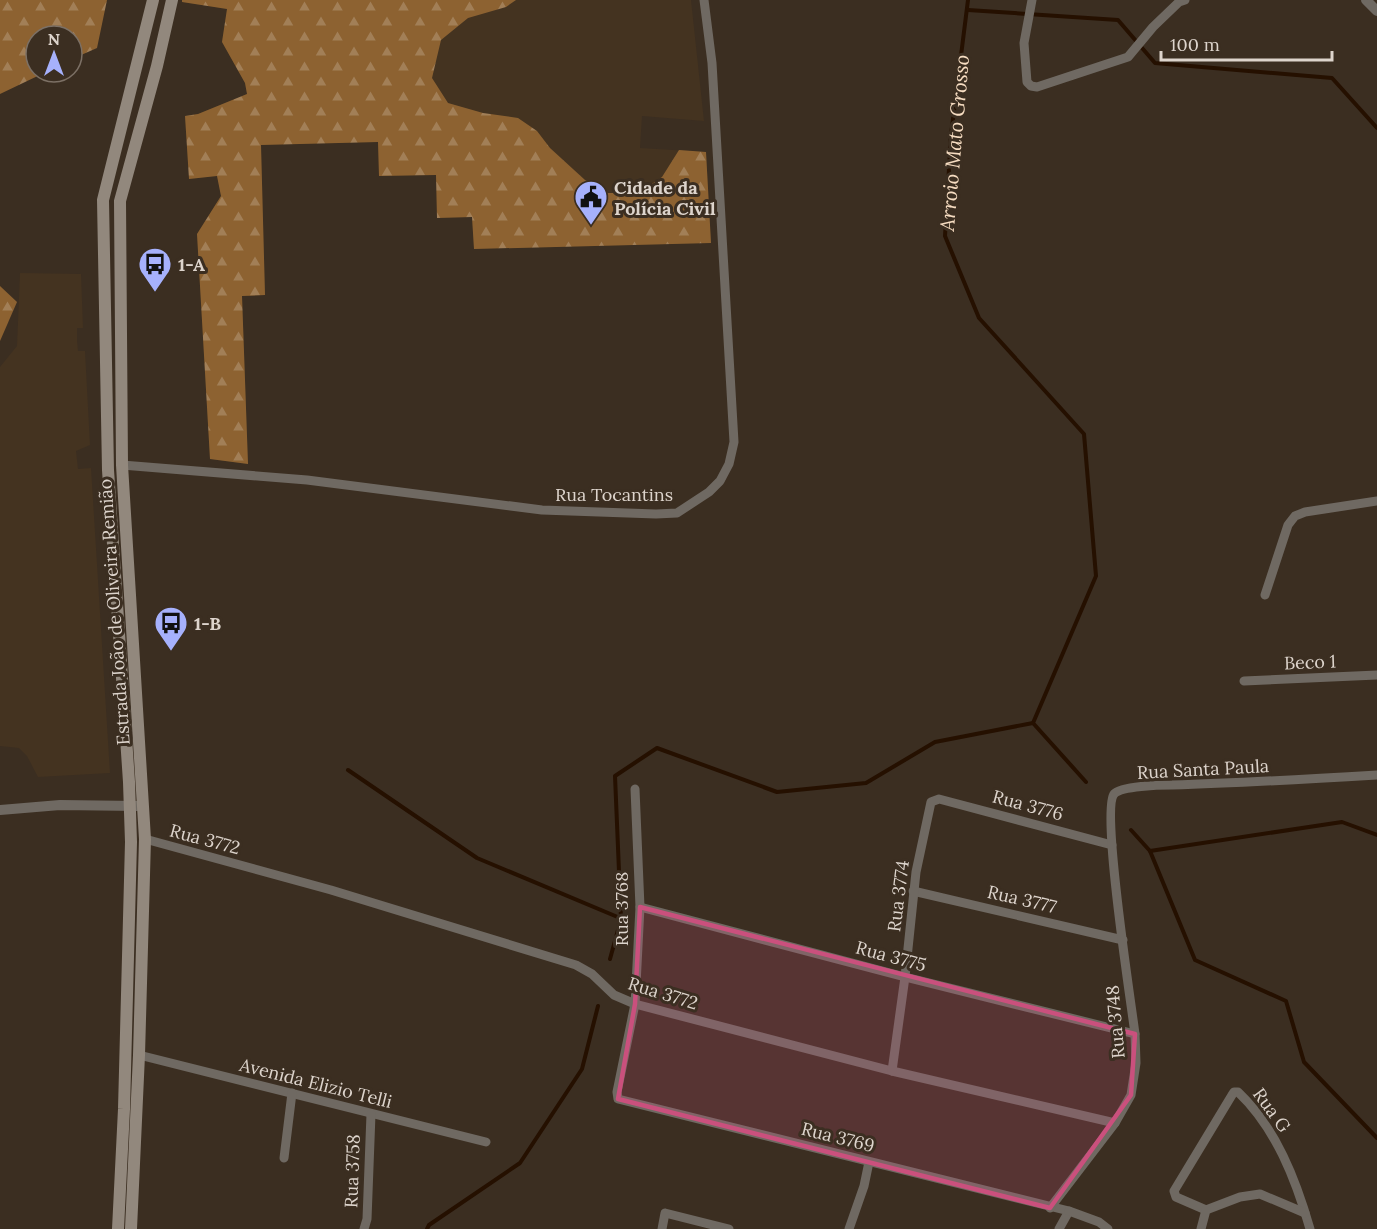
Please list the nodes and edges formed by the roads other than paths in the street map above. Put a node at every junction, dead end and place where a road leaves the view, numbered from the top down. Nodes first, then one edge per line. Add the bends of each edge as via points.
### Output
1 (153, 0) edge
2 (172, 0) edge
3 (704, 0) edge
4 (1032, 0) edge
5 (1185, 0) edge
6 (1366, 0) edge
7 (1377, 11) edge
8 (122, 465) junction
9 (1377, 501) edge
10 (1265, 595) dead end
11 (1377, 675) edge
12 (1244, 681) dead end
13 (1377, 775) edge
14 (635, 789) dead end
15 (935, 800) joint
16 (144, 805) junction
17 (130, 806) junction
18 (0, 810) edge
19 (145, 839) junction
20 (1112, 845) junction
21 (1115, 875) joint
22 (913, 891) junction
23 (640, 906) junction
24 (1123, 940) junction
25 (905, 977) junction
26 (635, 1004) junction
27 (1135, 1034) junction
28 (139, 1055) junction
29 (892, 1071) junction
30 (292, 1093) junction
31 (618, 1099) joint
32 (371, 1114) junction
33 (1115, 1123) junction
34 (486, 1142) dead end
35 (284, 1158) dead end
36 (869, 1162) junction
37 (1050, 1208) junction
38 (1206, 1210) junction
39 (1069, 1211) junction
40 (1305, 1213) junction
41 (118, 1229) edge
42 (131, 1229) edge
43 (364, 1229) edge
44 (662, 1229) edge
45 (729, 1229) edge
46 (849, 1229) edge
47 (1059, 1229) edge
48 (1108, 1229) edge
49 (1201, 1229) edge
50 (1310, 1229) edge

1 - 17 main road, Estrada João de Oliveira Remião via 103,201 108,470
2 - 8 main road, Estrada João de Oliveira Remião via 120,201
3 - 8 street, Rua Tocantins via 712,63 734,442 729,464 709,492 677,513 543,510 307,480
4 - 5 street via 1024,43 1027,82 1037,87 1128,57 1153,27
6 - 7 street
8 - 16 main road, Estrada João de Oliveira Remião
9 - 10 street via 1295,516 1288,525
11 - 12 street, Beco 1
13 - 20 street, Rua Santa Paula via 1119,790 1110,804
14 - 23 street, Rua 3768
15 - 20 street, Rua 3776
15 - 22 street, Rua 3774 via 931,802
16 - 17 street
16 - 19 main road, Estrada João de Oliveira Remião
17 - 18 street via 60,805
17 - 41 main road, Estrada João de Oliveira Remião
19 - 26 street, Rua 3772 via 331,890 576,965 614,995
19 - 28 main road, Estrada João de Oliveira Remião
20 - 21 street, Rua Santa Paula
21 - 24 street, Rua 3748
22 - 24 street, Rua 3777
22 - 25 street, Rua 3774
23 - 25 street, Rua 3775
23 - 26 street, Rua 3768
24 - 27 street, Rua 3748
25 - 27 street, Rua 3775
25 - 29 street, Rua 3774
26 - 29 street, Rua 3772
26 - 31 street, Rua 3768
27 - 33 street, Rua 3748 via 1131,1095
28 - 30 street, Avenida Elizio Telli
28 - 42 main road, Estrada João de Oliveira Remião
29 - 33 street, Rua 3772
30 - 32 street, Avenida Elizio Telli
30 - 35 street
31 - 36 street, Rua 3769
32 - 34 street, Avenida Elizio Telli
32 - 43 street, Rua 3758
33 - 37 street, Rua 3748
36 - 37 street, Rua 3769
36 - 46 street
37 - 39 street
38 - 40 street via 1260,1194
38 - 40 street, Rua G via 1176,1197 1174,1191 1234,1092 1238,1092 1276,1142
38 - 49 street
39 - 47 street
39 - 48 street
40 - 50 street, Rua G
44 - 45 street via 665,1213

